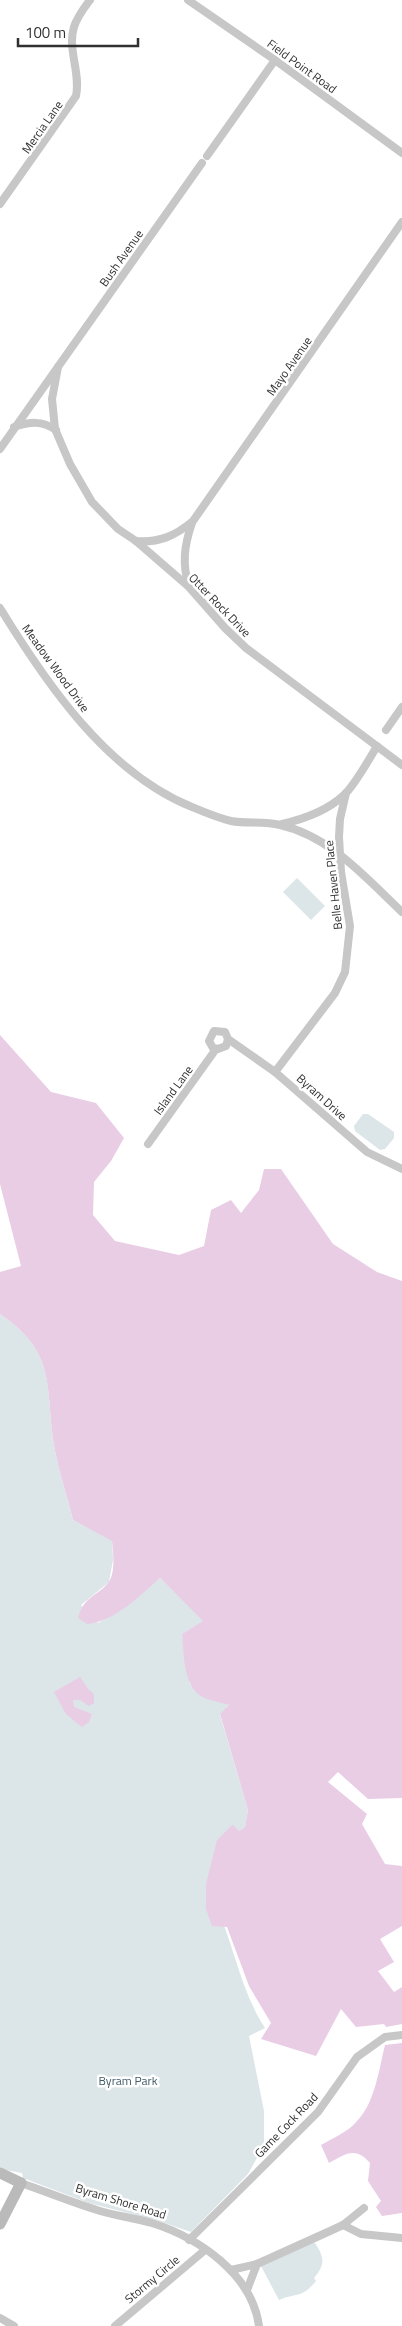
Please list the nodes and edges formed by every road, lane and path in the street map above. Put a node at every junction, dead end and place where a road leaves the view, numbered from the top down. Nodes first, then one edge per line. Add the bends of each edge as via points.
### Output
1 (90, 0) edge
2 (188, 0) edge
3 (275, 60) junction
4 (402, 153) edge
5 (0, 204) edge
6 (402, 222) edge
7 (58, 366) junction
8 (14, 427) junction
9 (56, 430) junction
10 (0, 449) edge
11 (193, 521) junction
12 (136, 541) junction
13 (189, 587) junction
14 (0, 608) edge
15 (402, 707) edge
16 (386, 730) dead end
17 (377, 746) junction
18 (402, 765) edge
19 (346, 794) junction
20 (279, 824) junction
21 (340, 854) junction
22 (402, 912) edge
23 (228, 1039) junction
24 (216, 1049) junction
25 (275, 1072) junction
26 (148, 1144) dead end
27 (402, 1169) edge
28 (402, 2035) edge
29 (0, 2173) edge
30 (0, 2182) edge
31 (21, 2183) junction
32 (364, 2208) dead end
33 (0, 2224) edge
34 (344, 2225) junction
35 (402, 2238) edge
36 (189, 2240) junction
37 (205, 2250) junction
38 (257, 2264) junction
39 (231, 2270) junction
40 (247, 2290) junction
41 (0, 2318) edge
42 (14, 2326) edge
43 (115, 2326) edge
44 (259, 2326) edge

1 - 5 street, Mercia Lane via 77,20 72,36 78,75 76,96
2 - 3 street, Field Point Road
3 - 4 street, Field Point Road
3 - 7 street, Bush Avenue
6 - 11 street, Mayo Avenue
7 - 8 street
7 - 9 street, Otter Rock Drive via 52,398
8 - 9 street via 40,423
8 - 10 street
9 - 12 street, Otter Rock Drive via 92,502 118,529
11 - 12 street, Mayo Avenue via 167,538
11 - 13 street, Mayo Avenue via 184,554
12 - 13 street, Otter Rock Drive
13 - 17 street, Otter Rock Drive via 246,648
14 - 20 street, Meadow Wood Drive via 25,649 67,705 94,736 138,777 191,807 222,818
15 - 16 street
17 - 18 street, Otter Rock Drive
17 - 19 street
19 - 20 street via 308,816
19 - 21 street, Belle Haven Place via 340,819
20 - 21 street, Meadow Wood Drive via 298,830
21 - 22 street, Meadow Wood Drive
21 - 25 street, Belle Haven Place via 350,926 345,972 335,993
23 - 24 street via 225,1047
23 - 24 street, Byram Drive via 223,1031 214,1031 209,1041
23 - 25 street, Byram Drive
24 - 26 street, Island Lane
25 - 27 street, Byram Drive via 367,1152
28 - 36 street, Game Cock Road via 385,2037 357,2057 318,2112
29 - 31 main road, Byram Shore Road
30 - 31 main road, Byram Shore Road
31 - 33 main road
31 - 36 street, Byram Shore Road via 98,2210 151,2223
32 - 34 street
34 - 35 street via 361,2234
34 - 38 street
36 - 37 street, Byram Shore Road
37 - 39 street, Byram Shore Road
37 - 43 street, Stormy Circle
38 - 39 street
38 - 40 street
39 - 40 street, Byram Shore Road
40 - 44 street, Byram Shore Road
41 - 42 street

